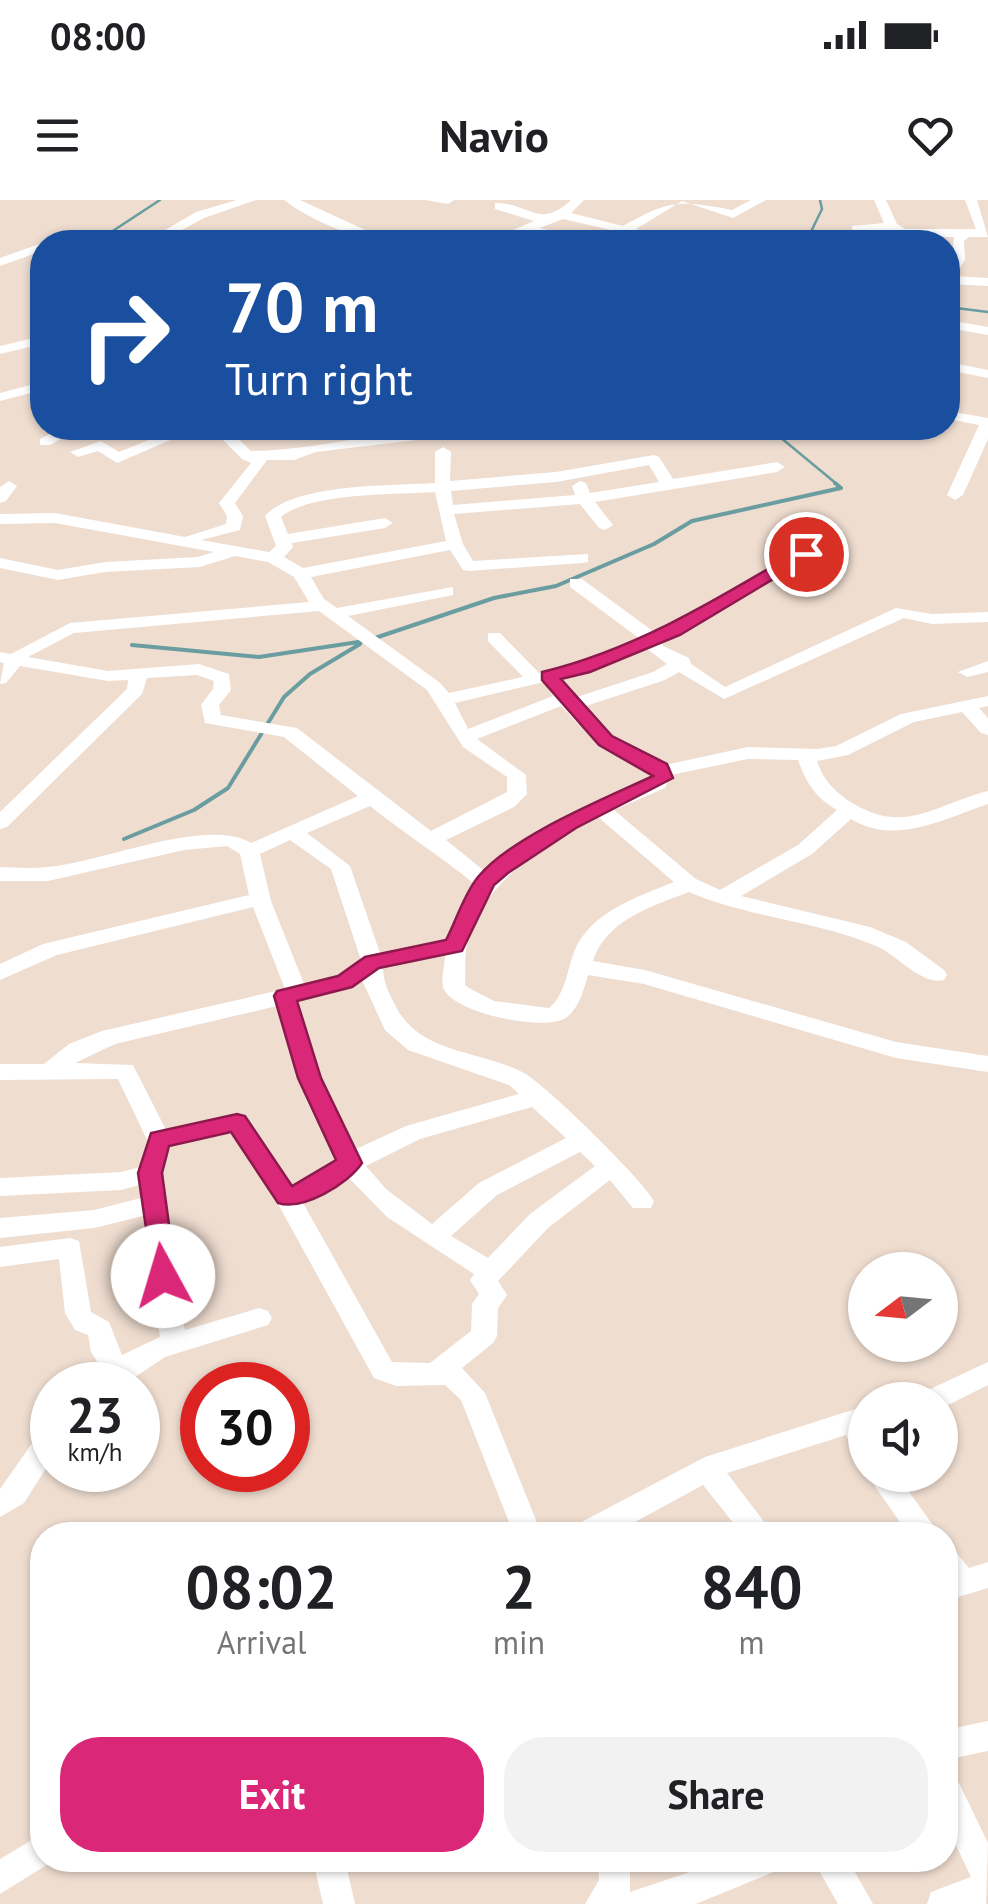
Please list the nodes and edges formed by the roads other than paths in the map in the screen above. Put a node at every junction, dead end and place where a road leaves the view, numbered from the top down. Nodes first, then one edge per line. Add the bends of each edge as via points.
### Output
1 (250, 200) edge
2 (290, 200) edge
3 (431, 200) edge
4 (448, 200) edge
5 (578, 200) edge
6 (677, 200) edge
7 (688, 200) edge
8 (760, 200) edge
9 (880, 200) edge
10 (971, 200) edge
11 (499, 206) dead end
12 (562, 214) junction
13 (547, 221) junction
14 (892, 226) junction
15 (530, 229) junction
16 (174, 230) edge
17 (356, 230) edge
18 (527, 230) edge
19 (534, 230) edge
20 (625, 230) joint
21 (856, 230) edge
22 (898, 230) edge
23 (960, 233) edge
24 (966, 233) junction
25 (986, 233) edge
26 (960, 238) edge
27 (30, 251) edge
28 (0, 262) edge
29 (960, 279) edge
30 (988, 282) edge
31 (960, 326) edge
32 (988, 331) edge
33 (30, 343) edge
34 (0, 350) edge
35 (960, 368) edge
36 (988, 374) edge
37 (30, 389) edge
38 (0, 397) edge
39 (960, 417) edge
40 (49, 440) edge
41 (161, 440) edge
42 (235, 440) edge
43 (391, 440) edge
44 (45, 442) dead end
45 (78, 452) dead end
46 (444, 452) dead end
47 (248, 456) junction
48 (777, 467) dead end
49 (964, 472) junction
50 (576, 473) junction
51 (988, 476) edge
52 (667, 482) junction
53 (442, 483) junction
54 (379, 489) junction
55 (955, 494) dead end
56 (584, 499) junction
57 (449, 510) junction
58 (0, 519) edge
59 (385, 523) junction
60 (605, 524) dead end
61 (818, 534) dead end
62 (183, 538) junction
63 (285, 539) junction
64 (452, 545) junction
65 (233, 551) junction
66 (394, 556) junction
67 (274, 558) junction
68 (582, 558) dead end
69 (0, 562) edge
70 (301, 574) junction
71 (576, 584) dead end
72 (447, 592) dead end
73 (331, 610) junction
74 (988, 616) edge
75 (494, 637) dead end
76 (653, 640) junction
77 (9, 658) edge
78 (683, 662) junction
79 (988, 666) edge
80 (967, 672) dead end
81 (138, 676) junction
82 (542, 678) junction
83 (0, 679) edge
84 (448, 699) junction
85 (988, 701) edge
86 (567, 702) junction
87 (966, 706) junction
88 (988, 729) edge
89 (466, 737) junction
90 (806, 755) junction
91 (663, 771) junction
92 (988, 797) edge
93 (372, 798) junction
94 (599, 808) junction
95 (848, 810) junction
96 (0, 824) edge
97 (294, 834) junction
98 (431, 839) junction
99 (250, 851) junction
100 (0, 874) edge
101 (485, 882) junction
102 (689, 884) junction
103 (263, 898) junction
104 (721, 898) junction
105 (454, 946) junction
106 (372, 962) junction
107 (582, 967) junction
108 (0, 973) edge
109 (936, 975) dead end
110 (292, 995) junction
111 (988, 1064) edge
112 (0, 1072) edge
113 (46, 1074) junction
114 (533, 1097) junction
115 (159, 1140) junction
116 (582, 1140) junction
117 (350, 1163) junction
118 (611, 1166) junction
119 (150, 1173) junction
120 (0, 1187) edge
121 (286, 1197) junction
122 (642, 1200) dead end
123 (156, 1203) junction
124 (0, 1228) edge
125 (434, 1238) junction
126 (0, 1257) edge
127 (493, 1273) junction
128 (259, 1318) dead end
129 (175, 1344) junction
130 (107, 1362) edge
131 (135, 1362) edge
132 (438, 1372) junction
133 (988, 1373) edge
134 (958, 1388) edge
135 (848, 1422) edge
136 (708, 1468) junction
137 (30, 1470) edge
138 (894, 1492) edge
139 (0, 1504) edge
140 (523, 1522) edge
141 (608, 1522) edge
142 (750, 1522) edge
143 (916, 1522) edge
144 (988, 1736) edge
145 (958, 1742) edge
146 (958, 1819) edge
147 (30, 1855) edge
148 (4, 1866) edge
149 (332, 1872) edge
150 (615, 1872) edge
151 (746, 1872) edge
152 (837, 1872) edge
153 (988, 1878) edge
154 (988, 1887) edge
155 (710, 1895) edge
156 (339, 1904) edge
157 (601, 1904) edge
158 (639, 1904) edge
159 (857, 1904) edge
160 (943, 1904) edge

1 - 16 street
2 - 17 street
3 - 4 street
5 - 12 street
6 - 20 street
7 - 8 street via 732,214
9 - 14 street
10 - 25 street
11 - 13 street
12 - 13 street
12 - 20 street
13 - 15 street
14 - 21 street
14 - 22 street
15 - 18 street
15 - 19 street
23 - 24 street
24 - 25 street
24 - 26 street
27 - 28 street
29 - 30 street
31 - 32 street
33 - 34 street
35 - 36 street
37 - 38 street
39 - 49 street via 988,422
40 - 44 street
41 - 45 street via 117,458 100,446
42 - 47 street
43 - 47 street
46 - 53 street
47 - 62 street via 260,461 226,503 234,527
48 - 52 street
49 - 51 street
49 - 55 street
50 - 52 street via 654,460
50 - 53 street
50 - 56 street
52 - 56 street
53 - 54 street
53 - 57 street
54 - 59 street
54 - 63 street via 285,506 273,516
56 - 57 street
56 - 60 street
57 - 64 street
58 - 62 street via 55,518
59 - 63 street
59 - 66 street
61 - 76 street via 806,554
62 - 65 street
63 - 67 street
64 - 66 street
64 - 68 street via 469,566 478,567
65 - 67 street
65 - 69 street via 200,562 58,575
66 - 70 street
67 - 70 street
70 - 73 street
71 - 76 street
72 - 73 street
73 - 77 street via 70,628
73 - 84 street
74 - 78 street via 932,619 902,612 724,694
75 - 82 street
76 - 78 street via 655,648
76 - 82 street
77 - 81 street
77 - 83 street
78 - 86 street via 660,676
79 - 80 street
81 - 93 street via 199,669 223,678 210,705 212,720 290,732
81 - 96 street via 136,690
82 - 84 street
82 - 86 street
84 - 89 street
85 - 87 street
86 - 89 street
86 - 91 street via 610,745
87 - 88 street
87 - 90 street via 908,718 841,751
89 - 98 street via 484,757 516,775 516,794
90 - 91 street via 748,753
90 - 95 street via 814,779
91 - 94 street via 658,784
92 - 95 street via 906,824 871,823
93 - 97 street via 309,821
93 - 98 street
94 - 101 street
94 - 102 street
95 - 104 street via 794,858
97 - 99 street
97 - 106 street via 340,866
98 - 101 street
99 - 100 street via 231,839 48,874
99 - 103 street via 250,872
101 - 105 street
102 - 104 street
102 - 107 street via 596,932 583,949
103 - 108 street via 50,949
103 - 110 street
104 - 109 street via 863,932
105 - 106 street
105 - 107 street via 454,987 466,999 498,1010 554,1015 564,1008
106 - 110 street via 345,982
106 - 114 street via 372,979 393,1025 416,1044 516,1079
107 - 111 street via 646,978 896,1050
110 - 113 street via 110,1036
110 - 117 street via 309,1078
112 - 113 street
113 - 115 street via 125,1071
114 - 116 street
114 - 117 street via 488,1117 400,1136
115 - 119 street
115 - 121 street via 237,1122
116 - 118 street
116 - 125 street via 488,1189
117 - 121 street via 312,1189
117 - 125 street
118 - 122 street
118 - 127 street via 539,1222
119 - 120 street
119 - 123 street
121 - 132 street via 383,1370
123 - 124 street via 94,1218
123 - 129 street
125 - 127 street
126 - 130 street via 70,1248 78,1313 100,1329
127 - 132 street via 483,1280 494,1295 485,1304 484,1336
128 - 129 street
129 - 131 street
132 - 140 street via 451,1374 472,1393
133 - 134 street
135 - 136 street
136 - 141 street
136 - 142 street
137 - 139 street
138 - 143 street
144 - 145 street
146 - 153 street
147 - 148 street
149 - 156 street
150 - 157 street via 616,1886
151 - 155 street
152 - 159 street
154 - 160 street
155 - 158 street

